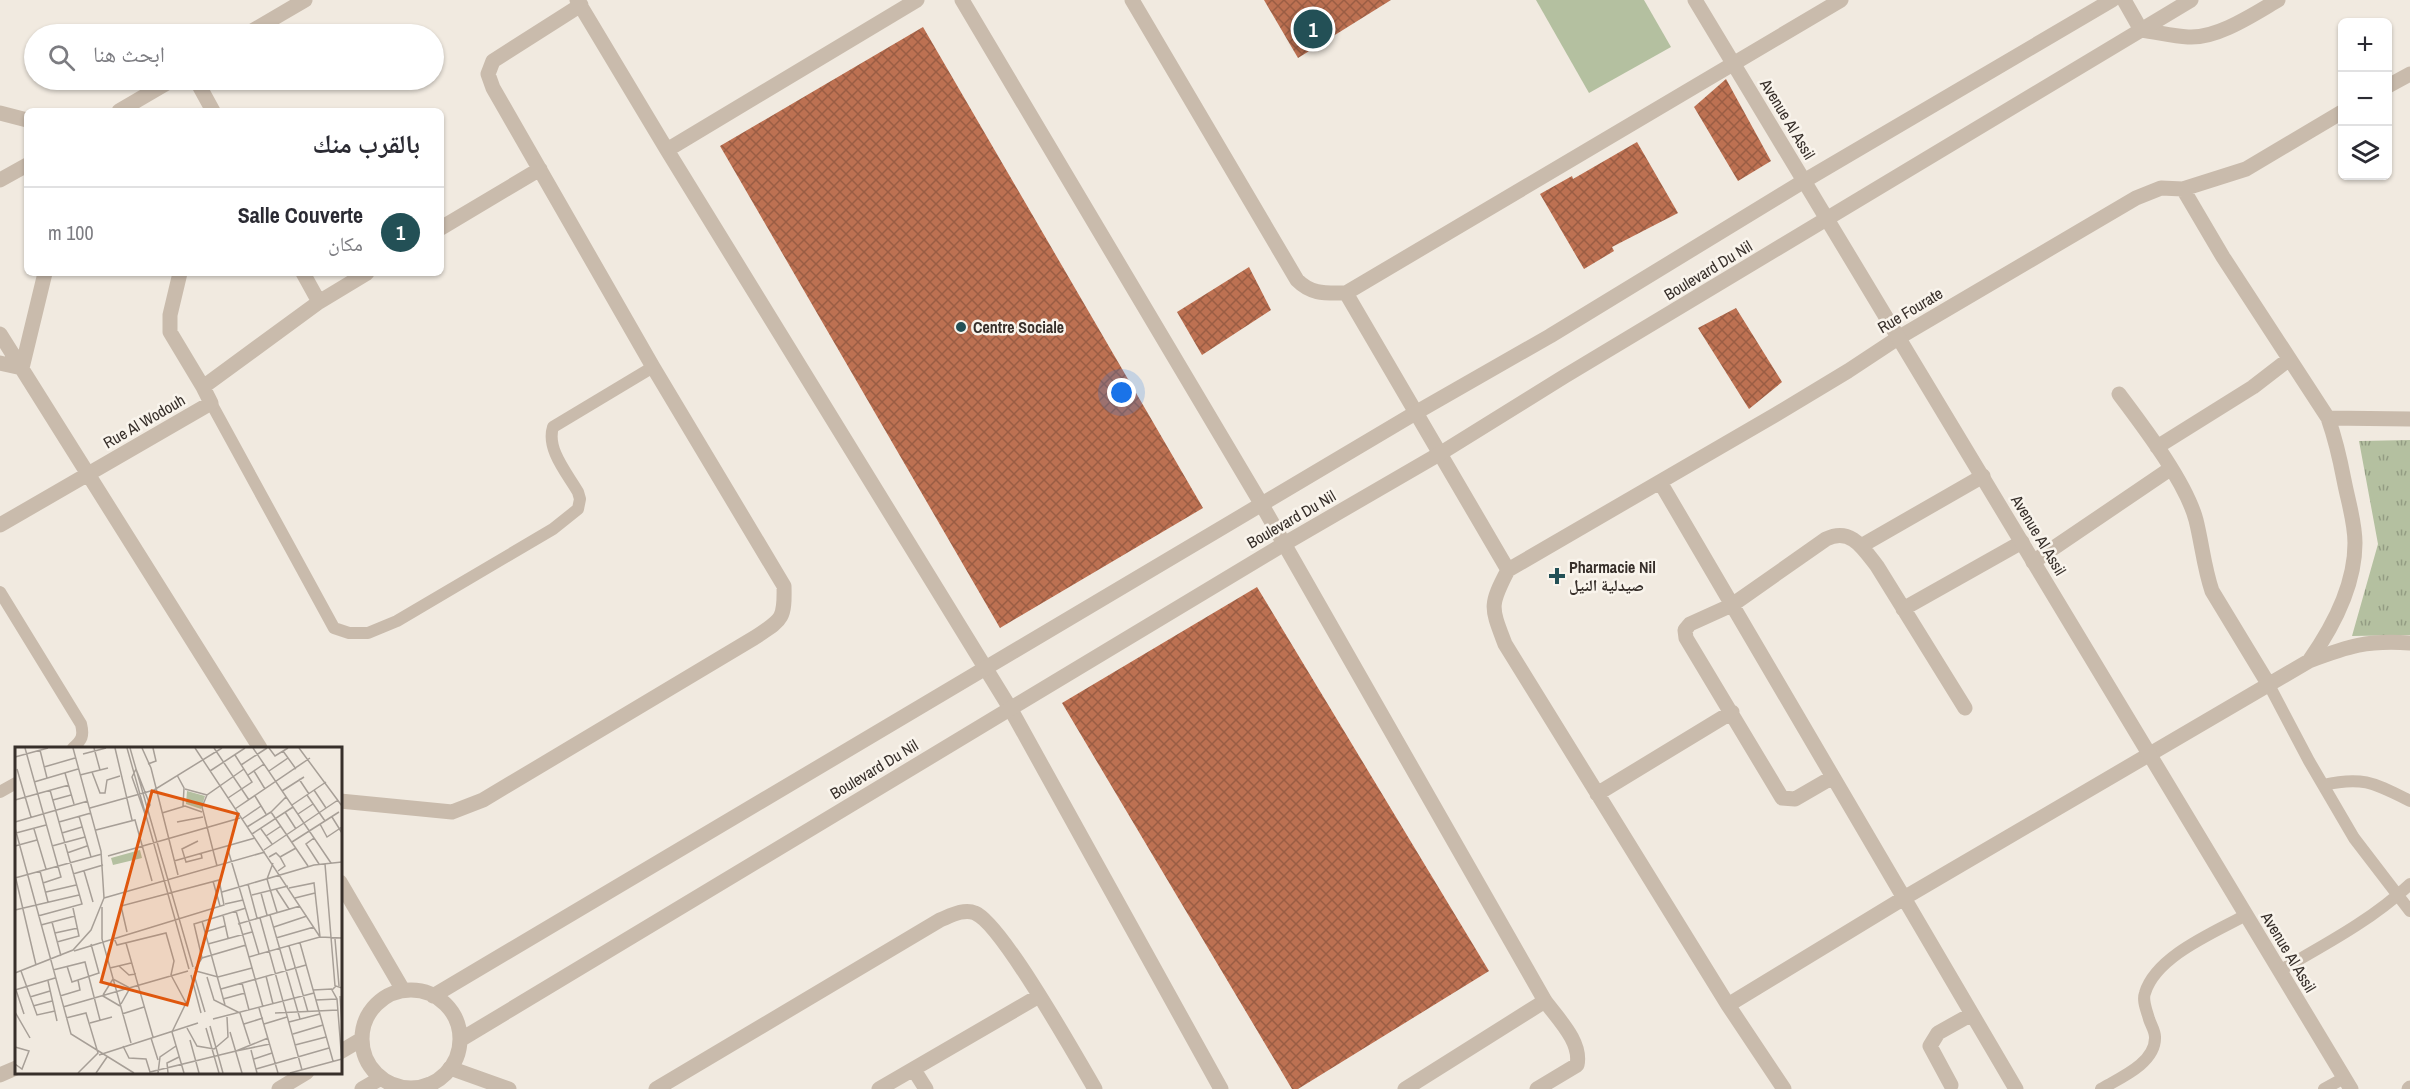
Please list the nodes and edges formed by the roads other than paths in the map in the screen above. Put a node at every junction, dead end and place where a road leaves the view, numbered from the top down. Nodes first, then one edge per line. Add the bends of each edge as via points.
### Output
1 (305, 0) edge
2 (917, 0) edge
3 (962, 0) edge
4 (1132, 0) edge
5 (1695, 0) edge
6 (1841, 0) edge
7 (2112, 0) edge
8 (2124, 0) edge
9 (2192, 0) edge
10 (2278, 0) edge
11 (579, 3) edge
12 (264, 24) edge
13 (2141, 30) junction
14 (1733, 64) junction
15 (2410, 74) edge
16 (2392, 84) edge
17 (155, 90) edge
18 (201, 90) edge
19 (124, 108) edge
20 (211, 108) edge
21 (0, 112) edge
22 (2338, 115) edge
23 (24, 119) edge
24 (666, 150) junction
25 (24, 167) edge
26 (540, 169) junction
27 (0, 180) edge
28 (1804, 182) junction
29 (2183, 189) junction
30 (1827, 220) junction
31 (444, 226) edge
32 (44, 276) edge
33 (179, 276) edge
34 (305, 276) edge
35 (362, 276) edge
36 (1346, 292) junction
37 (319, 302) junction
38 (0, 334) edge
39 (1898, 338) junction
40 (2288, 360) junction
41 (0, 363) edge
42 (653, 367) junction
43 (22, 368) junction
44 (203, 387) junction
45 (2119, 394) dead end
46 (211, 403) junction
47 (1417, 412) junction
48 (2328, 418) junction
49 (2410, 419) edge
50 (2157, 447) junction
51 (1441, 453) junction
52 (2170, 469) junction
53 (88, 474) junction
54 (1983, 476) junction
55 (1660, 482) junction
56 (1262, 505) junction
57 (0, 525) edge
58 (2022, 542) junction
59 (1284, 544) junction
60 (1862, 546) junction
61 (2033, 562) junction
62 (1508, 570) junction
63 (0, 592) edge
64 (1732, 604) junction
65 (1904, 609) junction
66 (2410, 644) edge
67 (2309, 661) junction
68 (985, 669) junction
69 (2269, 684) junction
70 (1010, 708) junction
71 (1965, 708) dead end
72 (1732, 712) junction
73 (74, 747) edge
74 (259, 747) edge
75 (2150, 755) junction
76 (1833, 777) junction
77 (15, 784) edge
78 (2323, 785) junction
79 (0, 792) edge
80 (1598, 794) junction
81 (342, 801) edge
82 (2410, 801) edge
83 (2410, 884) edge
84 (342, 885) edge
85 (2397, 896) junction
86 (1904, 898) junction
87 (2410, 911) edge
88 (2246, 915) junction
89 (2279, 971) junction
90 (403, 990) junction
91 (433, 996) junction
92 (1039, 996) junction
93 (1545, 1001) junction
94 (1728, 1005) junction
95 (1972, 1014) junction
96 (362, 1039) junction
97 (460, 1040) junction
98 (342, 1051) edge
99 (15, 1068) edge
100 (450, 1068) junction
101 (914, 1070) junction
102 (304, 1074) edge
103 (0, 1075) edge
104 (381, 1078) junction
105 (2348, 1083) edge
106 (428, 1087) edge
107 (1950, 1088) edge
108 (279, 1089) edge
109 (362, 1089) edge
110 (509, 1089) edge
111 (656, 1089) edge
112 (879, 1089) edge
113 (926, 1089) edge
114 (1095, 1089) edge
115 (1221, 1089) edge
116 (1405, 1089) edge
117 (1537, 1089) edge
118 (1784, 1089) edge
119 (2016, 1089) edge
120 (2101, 1089) edge
121 (2325, 1089) edge

1 - 12 street
2 - 24 street
3 - 56 street
4 - 36 street via 1297,280 1306,290 1318,293
5 - 14 street, Avenue Al Assil
6 - 14 street
7 - 28 street, Boulevard Du Nil
8 - 13 street
9 - 13 street, Boulevard Du Nil
10 - 13 street via 2241,21 2190,38
11 - 24 street
11 - 26 street via 493,62 488,74
13 - 30 street, Boulevard Du Nil
14 - 28 street, Avenue Al Assil
14 - 36 street
15 - 16 street
17 - 19 street
18 - 20 street
21 - 23 street
22 - 29 street, Rue Fourate via 2246,169
24 - 68 street
25 - 27 street
26 - 31 street
26 - 42 street
28 - 30 street, Avenue Al Assil
28 - 47 street, Boulevard Du Nil
29 - 39 street, Rue Fourate via 2161,188 2136,198
29 - 40 street
30 - 39 street, Avenue Al Assil
30 - 51 street, Boulevard Du Nil
32 - 43 street
33 - 44 street via 170,332
34 - 37 street
35 - 37 street, Rue Al Wodouh
36 - 47 street
37 - 44 street, Rue Al Wodouh
38 - 43 street
39 - 54 street, Avenue Al Assil
39 - 55 street, Rue Fourate
40 - 48 street
40 - 50 street via 2253,387
41 - 43 street
42 - 46 lane via 553,427 552,446 578,492 578,509 553,529 406,616 368,633 334,628
42 - 81 street via 784,586 785,606 780,620 483,800 452,812
43 - 53 street
44 - 46 street, Rue Al Wodouh
45 - 50 street
46 - 53 street, Rue Al Wodouh
47 - 51 street
47 - 56 street, Boulevard Du Nil
48 - 49 street
48 - 67 street via 2355,543 2343,602
50 - 52 street
51 - 59 street, Boulevard Du Nil
51 - 62 street
52 - 61 street
52 - 69 street via 2196,519 2212,591
53 - 57 street, Rue Al Wodouh
53 - 74 street
54 - 58 street, Avenue Al Assil
54 - 60 street
55 - 62 street, Rue Fourate
55 - 64 street
56 - 59 street
56 - 68 street, Boulevard Du Nil
58 - 61 street, Avenue Al Assil
58 - 65 street
59 - 70 street, Boulevard Du Nil
59 - 93 street
60 - 64 street via 1850,537 1833,535
60 - 65 street
61 - 75 street, Avenue Al Assil
62 - 80 street via 1496,593 1493,611 1505,644
63 - 73 lane via 81,724 84,734
64 - 72 street via 1685,630 1686,638
64 - 76 street
65 - 71 street
66 - 67 street via 2352,645
67 - 69 street
68 - 70 street
68 - 91 street, Boulevard Du Nil
69 - 75 street
69 - 78 lane
70 - 97 street, Boulevard Du Nil
70 - 115 street
72 - 76 street via 1782,798 1795,799
72 - 80 street
75 - 86 street
75 - 88 street, Avenue Al Assil
76 - 86 street
77 - 79 lane
78 - 82 lane via 2362,781
78 - 85 lane via 2354,838
80 - 94 street
83 - 85 lane
84 - 90 street
85 - 87 lane
85 - 89 lane
86 - 94 street
86 - 95 street
88 - 89 street, Avenue Al Assil
88 - 120 lane via 2181,952 2160,969 2145,991 2155,1040 2150,1056
89 - 105 street, Avenue Al Assil
90 - 91 street
90 - 96 street via 376,1005 367,1017
91 - 97 street via 453,1014
92 - 101 street
92 - 111 street via 988,921 973,912 962,912 940,920
92 - 114 street
93 - 116 street
93 - 117 street via 1579,1056 1576,1065
94 - 118 street
95 - 107 street via 1938,1033 1930,1046
95 - 119 street
96 - 98 street
96 - 104 street via 369,1064
97 - 100 street
99 - 103 street
100 - 106 street
100 - 110 street
101 - 112 street
101 - 113 street
102 - 108 street
104 - 106 street via 407,1088
104 - 109 street
105 - 121 lane

